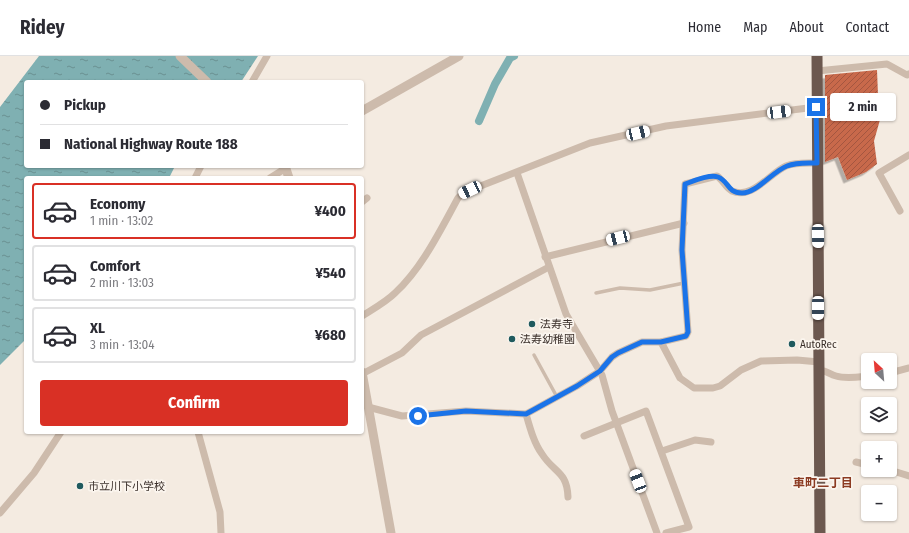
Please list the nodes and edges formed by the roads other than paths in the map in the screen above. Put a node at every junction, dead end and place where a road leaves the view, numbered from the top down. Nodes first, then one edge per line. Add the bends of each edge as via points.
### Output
1 (180, 56) edge
2 (267, 56) edge
3 (458, 56) edge
4 (817, 56) edge
5 (817, 71) junction
6 (909, 74) edge
7 (205, 80) edge
8 (253, 80) edge
9 (816, 107) junction
10 (364, 110) edge
11 (909, 155) edge
12 (817, 163) junction
13 (285, 168) edge
14 (517, 173) junction
15 (273, 176) edge
16 (900, 211) dead end
17 (684, 224) junction
18 (545, 257) junction
19 (549, 267) junction
20 (684, 283) junction
21 (596, 293) dead end
22 (364, 315) edge
23 (661, 342) junction
24 (534, 355) dead end
25 (819, 366) junction
26 (909, 368) edge
27 (600, 371) junction
28 (897, 371) edge
29 (364, 372) edge
30 (861, 377) edge
31 (364, 395) edge
32 (557, 398) junction
33 (368, 407) junction
34 (526, 414) junction
35 (617, 424) junction
36 (60, 434) edge
37 (199, 434) edge
38 (584, 436) dead end
39 (711, 442) dead end
40 (662, 451) junction
41 (856, 462) dead end
42 (861, 463) edge
43 (897, 472) edge
44 (909, 476) edge
45 (568, 498) dead end
46 (0, 513) edge
47 (221, 533) edge
48 (391, 533) edge
49 (657, 533) edge
50 (666, 533) edge
51 (820, 533) edge

1 - 7 street
2 - 8 street
3 - 10 street
4 - 5 highway
5 - 6 street via 887,64
5 - 9 highway
9 - 12 highway
9 - 14 street via 666,126 590,143
11 - 16 street via 879,172
12 - 17 street via 785,166 752,190 743,193 731,191 717,176 685,184
12 - 25 highway
13 - 15 street
14 - 18 street
14 - 22 street via 462,194 404,285 394,295
17 - 18 street
17 - 20 street
18 - 19 street
19 - 27 street via 572,326
19 - 29 street via 421,335 402,353
20 - 21 lane via 650,290 620,288
20 - 23 street via 688,332 686,336
23 - 25 street via 680,378 694,388 720,386 741,370 761,361 778,360
23 - 27 street via 642,342 618,353
24 - 32 lane
25 - 30 street via 835,376
25 - 51 highway
26 - 28 street
27 - 32 street
27 - 35 street
31 - 33 street
32 - 34 street
33 - 34 street via 402,416 466,411
33 - 48 street
34 - 45 street via 541,453 565,479
35 - 38 street
35 - 40 street via 646,411
35 - 49 street
36 - 46 street via 34,473
37 - 47 street via 220,512
39 - 40 street via 695,440
40 - 50 street via 689,527
41 - 42 street
43 - 44 street

